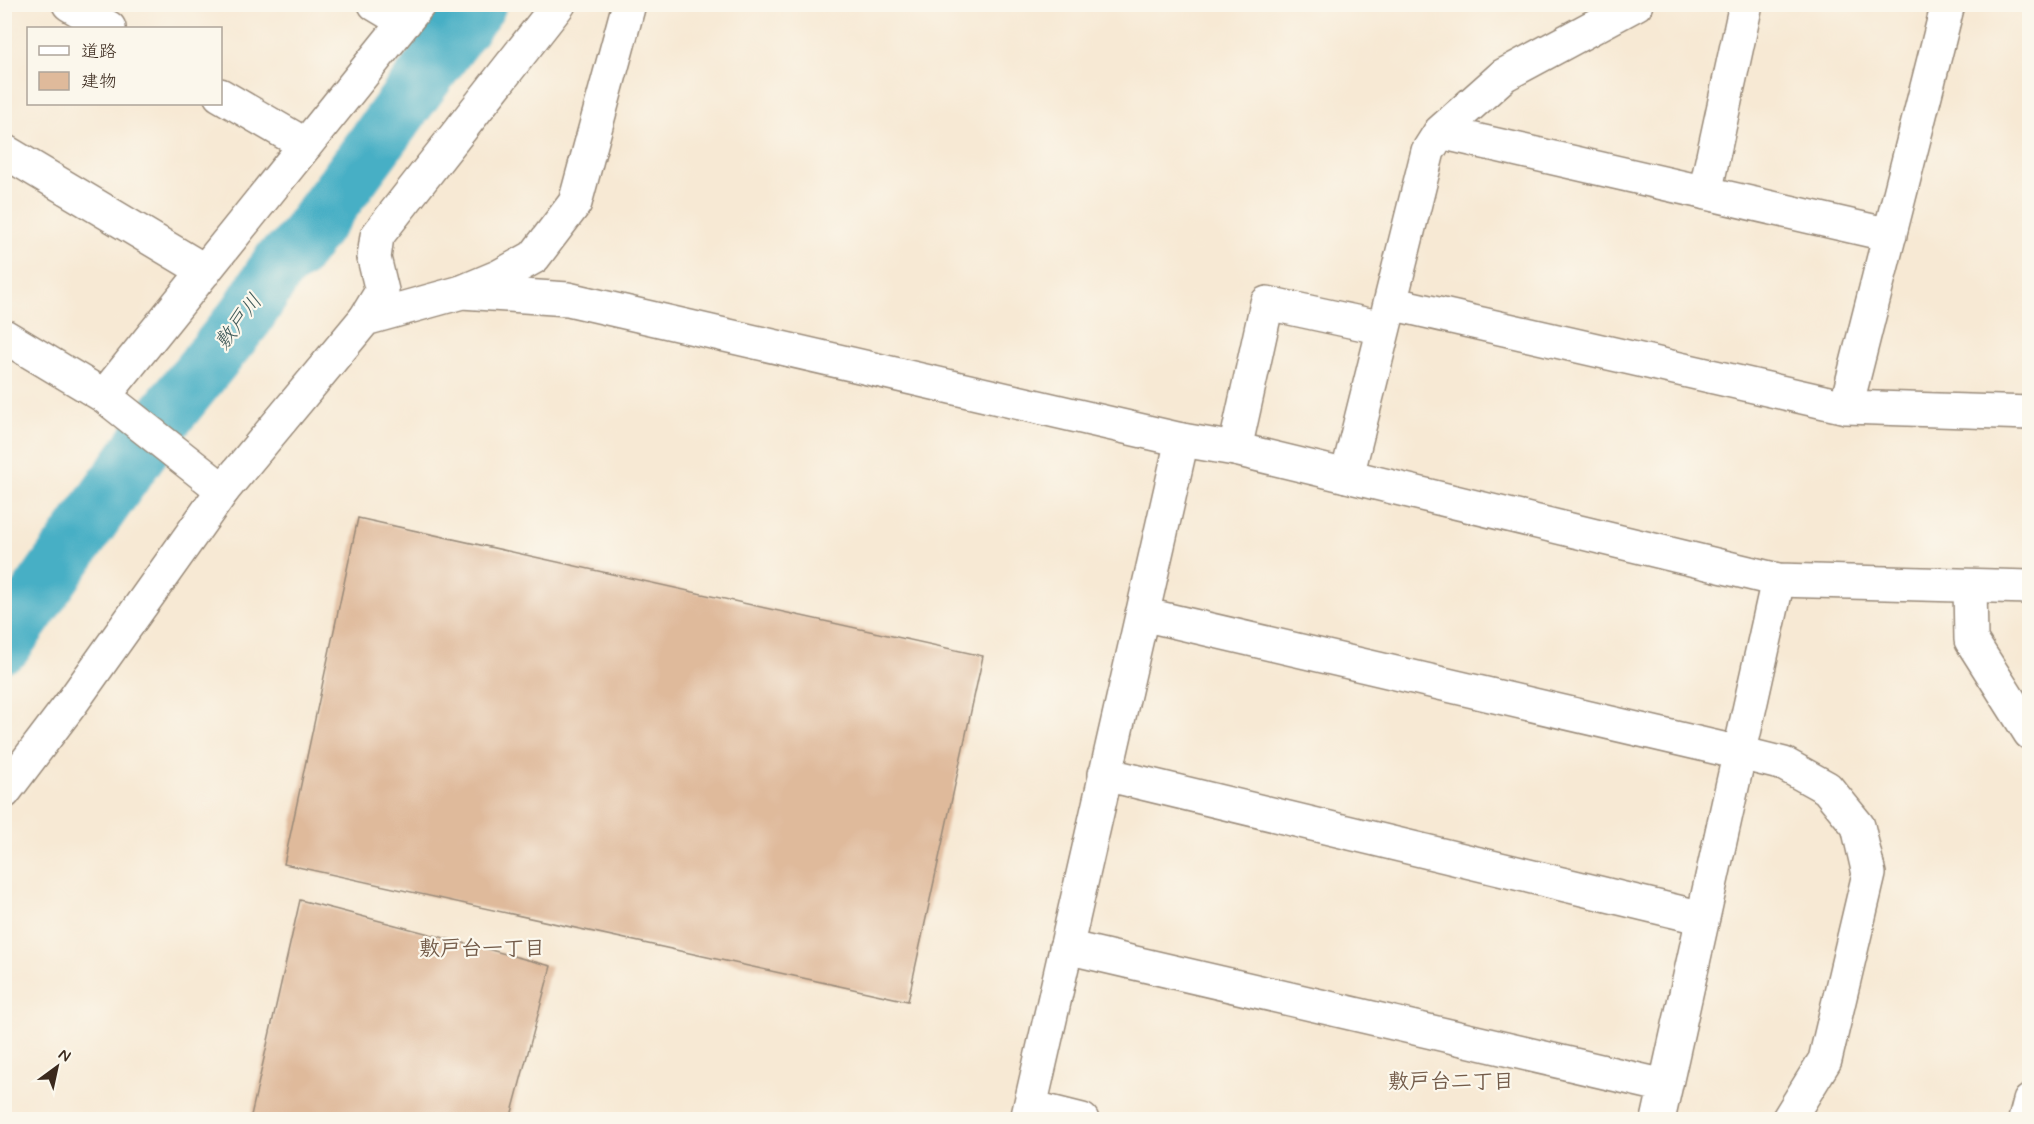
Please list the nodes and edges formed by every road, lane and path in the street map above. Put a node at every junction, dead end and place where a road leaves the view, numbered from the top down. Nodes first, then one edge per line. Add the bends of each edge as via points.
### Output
1 (69, 4) edge
2 (375, 4) edge
3 (559, 4) edge
4 (629, 4) edge
5 (1636, 4) edge
6 (1746, 4) edge
7 (1948, 4) edge
8 (412, 13) edge
9 (107, 27) edge
10 (222, 96) edge
11 (1440, 132) junction
12 (306, 145) junction
13 (4, 151) edge
14 (1705, 193) junction
15 (1890, 235) junction
16 (205, 271) junction
17 (462, 292) junction
18 (1387, 315) junction
19 (365, 319) junction
20 (4, 336) edge
21 (104, 396) junction
22 (2028, 406) edge
23 (1846, 407) junction
24 (1182, 440) junction
25 (1235, 449) junction
26 (1347, 476) junction
27 (212, 482) junction
28 (1778, 580) junction
29 (1970, 586) junction
30 (2030, 587) edge
31 (1142, 614) junction
32 (2030, 733) edge
33 (1740, 753) junction
34 (1105, 774) junction
35 (4, 792) edge
36 (1703, 918) junction
37 (1066, 947) junction
38 (1665, 1086) junction
39 (2030, 1101) edge
40 (1028, 1113) edge
41 (1082, 1119) edge
42 (1658, 1119) edge
43 (1788, 1119) edge
44 (2025, 1119) edge

1 - 9 street
2 - 8 street
3 - 19 street via 377,236 374,258 382,291
4 - 17 street via 575,203 534,257
5 - 11 street via 1504,75
6 - 14 street
7 - 15 street
8 - 12 street
10 - 12 street
11 - 14 street
11 - 18 street via 1428,151
12 - 16 street
13 - 16 street
14 - 15 street
15 - 23 street
16 - 21 street
17 - 19 street
17 - 24 street via 568,299
18 - 23 street
18 - 25 street via 1267,303
18 - 26 street
19 - 27 street
20 - 21 street
21 - 27 street
22 - 23 street
24 - 25 street
24 - 31 street
25 - 26 street
26 - 28 street
27 - 35 street via 73,701
28 - 29 street
28 - 33 street
29 - 30 street
29 - 32 street via 1971,640
31 - 33 street
31 - 34 street
33 - 36 street
33 - 43 street via 1784,765 1827,788 1858,826 1869,874 1825,1060
34 - 36 street
34 - 37 street
36 - 38 street
37 - 38 street
37 - 40 street
38 - 42 street
39 - 44 street
40 - 41 street

